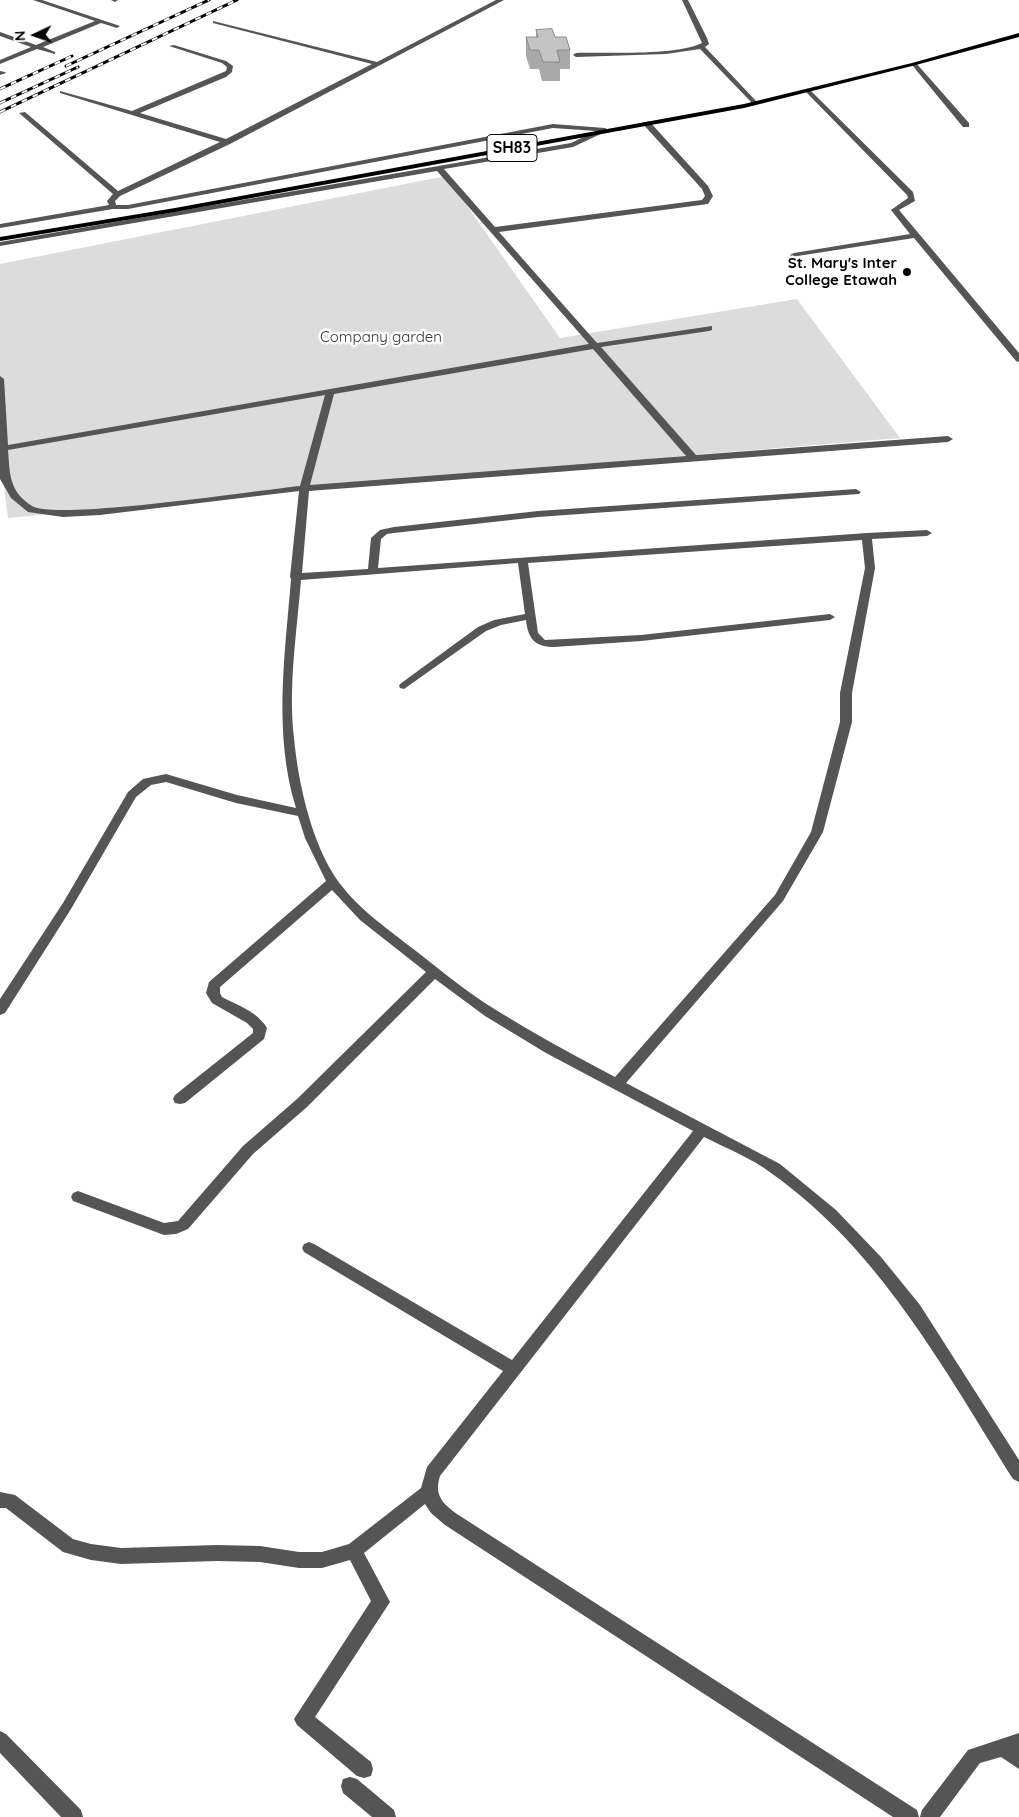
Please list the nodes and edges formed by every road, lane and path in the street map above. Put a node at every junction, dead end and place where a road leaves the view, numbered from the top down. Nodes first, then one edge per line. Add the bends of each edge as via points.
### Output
1 (36, 0) edge
2 (501, 0) edge
3 (685, 0) edge
4 (101, 21) junction
5 (215, 22) dead end
6 (117, 26) dead end
7 (0, 34) edge
8 (1019, 35) edge
9 (172, 46) dead end
10 (37, 47) junction
11 (703, 48) junction
12 (53, 53) dead end
13 (576, 55) dead end
14 (0, 62) edge
15 (379, 64) junction
16 (914, 64) junction
17 (808, 91) junction
18 (62, 92) dead end
19 (755, 103) junction
20 (23, 113) dead end
21 (134, 113) junction
22 (646, 123) junction
23 (966, 125) dead end
24 (605, 130) junction
25 (227, 142) junction
26 (440, 169) junction
27 (117, 194) junction
28 (113, 207) junction
29 (0, 226) edge
30 (494, 230) junction
31 (916, 235) junction
32 (0, 239) edge
33 (0, 244) edge
34 (794, 255) dead end
35 (709, 328) dead end
36 (594, 346) junction
37 (1019, 359) edge
38 (0, 380) edge
39 (330, 392) junction
40 (948, 439) dead end
41 (4, 448) junction
42 (694, 459) junction
43 (304, 488) junction
44 (856, 492) dead end
45 (927, 533) dead end
46 (867, 536) junction
47 (523, 561) junction
48 (374, 571) junction
49 (295, 577) junction
50 (531, 616) junction
51 (830, 617) dead end
52 (404, 686) dead end
53 (303, 813) junction
54 (333, 882) junction
55 (434, 972) junction
56 (0, 1010) edge
57 (617, 1084) junction
58 (180, 1100) dead end
59 (702, 1129) junction
60 (78, 1196) dead end
61 (309, 1248) dead end
62 (513, 1369) junction
63 (1019, 1474) edge
64 (428, 1492) junction
65 (0, 1500) edge
66 (354, 1551) junction
67 (0, 1740) edge
68 (1011, 1744) edge
69 (1019, 1760) edge
70 (364, 1769) dead end
71 (350, 1786) dead end
72 (74, 1817) edge
73 (387, 1817) edge
74 (910, 1817) edge
75 (929, 1817) edge

1 - 4 street
2 - 15 street
3 - 11 street via 704,38 706,44
4 - 6 street
4 - 10 street
5 - 15 street
7 - 10 street
8 - 16 main road, SH83
9 - 21 street via 224,62 230,66 229,72
10 - 12 street
10 - 14 street
11 - 13 street
11 - 19 street
15 - 25 street
16 - 17 main road, SH83
16 - 23 street
17 - 19 main road, SH83
17 - 31 street via 910,194 912,199 895,210
18 - 21 street
19 - 22 main road, SH83
20 - 27 street
21 - 25 street
22 - 24 main road, SH83
22 - 30 street via 705,188 709,196 705,202
24 - 26 street via 573,146
24 - 28 street via 553,126 138,205
24 - 32 main road, SH83
25 - 27 street
26 - 30 street
26 - 33 street
27 - 28 street via 111,201
28 - 29 street
30 - 36 street
31 - 34 street
31 - 37 street
35 - 36 street
36 - 39 street
36 - 42 street
38 - 41 street
39 - 41 street
39 - 43 street
40 - 42 street
41 - 43 street via 5,479 14,496 31,510 63,514 100,512
42 - 43 street
43 - 49 street
44 - 48 street via 538,514 394,530 376,538
45 - 46 street
46 - 47 street
46 - 57 street via 870,568 846,693 846,722 817,832 779,898
47 - 48 street
47 - 50 street
48 - 49 street
49 - 53 street via 288,679 288,737
50 - 51 street via 536,640 547,644 641,638
50 - 52 street via 482,628
53 - 54 street via 311,838
53 - 56 street via 236,799 166,778 143,783 132,795 68,906
54 - 55 street via 364,917
54 - 58 street via 214,984 213,993 217,1000 252,1019 260,1028 259,1035
55 - 57 street via 490,1013
55 - 60 street via 302,1103 248,1150 183,1225 164,1229
57 - 59 street
59 - 62 street
59 - 63 street via 775,1168 831,1214 876,1261 915,1310
61 - 62 street
62 - 64 street via 432,1472
64 - 66 street
64 - 74 street via 439,1510 468,1530
65 - 66 street via 9,1500 69,1546 91,1552 121,1556 260,1554 322,1560
66 - 70 street via 381,1602 303,1719
67 - 72 street
68 - 69 street
68 - 75 street via 974,1756
71 - 73 street

